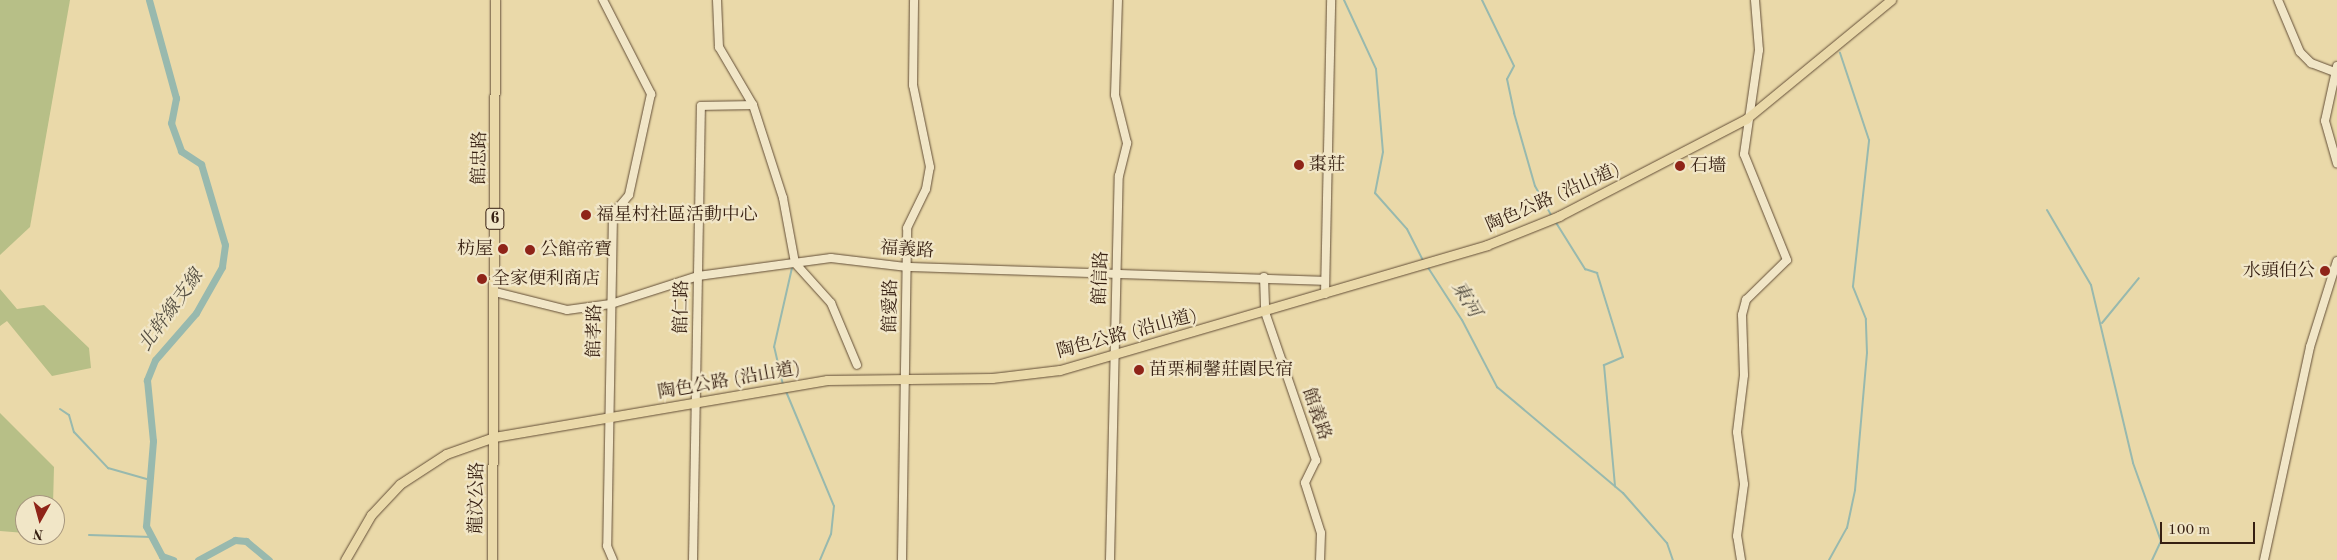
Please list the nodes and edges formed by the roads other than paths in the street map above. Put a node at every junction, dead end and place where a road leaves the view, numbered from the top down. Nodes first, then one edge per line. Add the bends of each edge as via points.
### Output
1 (495, 0) edge
2 (603, 0) edge
3 (717, 0) edge
4 (914, 0) edge
5 (1118, 0) edge
6 (1331, 0) edge
7 (1755, 0) edge
8 (1891, 0) edge
9 (2278, 0) edge
10 (2336, 69) edge
11 (752, 105) junction
12 (1746, 118) junction
13 (2337, 163) edge
14 (2337, 261) edge
15 (795, 263) junction
16 (907, 267) junction
17 (1117, 271) junction
18 (698, 276) junction
19 (1264, 277) junction
20 (1326, 281) junction
21 (495, 292) junction
22 (1325, 294) junction
23 (610, 304) junction
24 (1265, 312) junction
25 (1114, 357) junction
26 (857, 365) dead end
27 (905, 376) junction
28 (696, 403) junction
29 (607, 418) junction
30 (494, 437) junction
31 (345, 560) edge
32 (492, 560) edge
33 (613, 560) edge
34 (693, 560) edge
35 (902, 560) edge
36 (1110, 560) edge
37 (1320, 560) edge
38 (1741, 560) edge
39 (2264, 560) edge

1 - 21 main road, 館忠路 / 6
2 - 23 street, 館孝路 via 652,94 629,196 613,214
3 - 11 street via 720,47
4 - 16 street, 館愛路 via 912,85 930,167 926,189 907,228
5 - 17 street, 館信路 via 1115,95 1128,143 1119,176
6 - 20 street
7 - 12 street via 1759,50
8 - 12 main road, 陶色公路 (沿山道)
9 - 10 street via 2300,52 2311,63
10 - 13 street via 2325,121
11 - 15 street via 783,198
11 - 18 street, 館仁路 via 701,106
12 - 22 main road, 陶色公路 (沿山道) via 1546,222 1430,263
12 - 38 street via 1743,145 1748,172 1787,260 1746,300 1742,315 1744,374 1738,432 1744,484 1738,536
14 - 39 street via 2310,347
15 - 16 street, 福義路 via 831,258
15 - 18 street, 福義路
15 - 26 street via 832,303
16 - 17 street, 福義路
16 - 27 street, 館愛路
17 - 19 street, 福義路
17 - 25 street, 館信路
18 - 23 street, 福義路
18 - 28 street, 館仁路
19 - 20 street, 福義路
19 - 24 street, 館義路
20 - 22 street
21 - 23 street, 福義路 via 567,310
21 - 30 main road, 館忠路 / 6
22 - 24 main road, 陶色公路 (沿山道)
23 - 29 street, 館孝路
24 - 25 main road, 陶色公路 (沿山道)
24 - 37 street, 館義路 via 1316,460 1305,483 1321,533
25 - 27 main road, 陶色公路 (沿山道) via 1036,374
25 - 36 street, 館信路
27 - 28 main road, 陶色公路 (沿山道) via 828,380
27 - 35 street, 館愛路
28 - 29 main road, 陶色公路 (沿山道)
28 - 34 street, 館仁路
29 - 30 main road, 陶色公路 (沿山道)
29 - 33 street, 館孝路 via 607,546
30 - 31 main road, 陶色公路 (沿山道) via 446,454 400,484 371,515
30 - 32 main road, 龍汶公路 / 6

